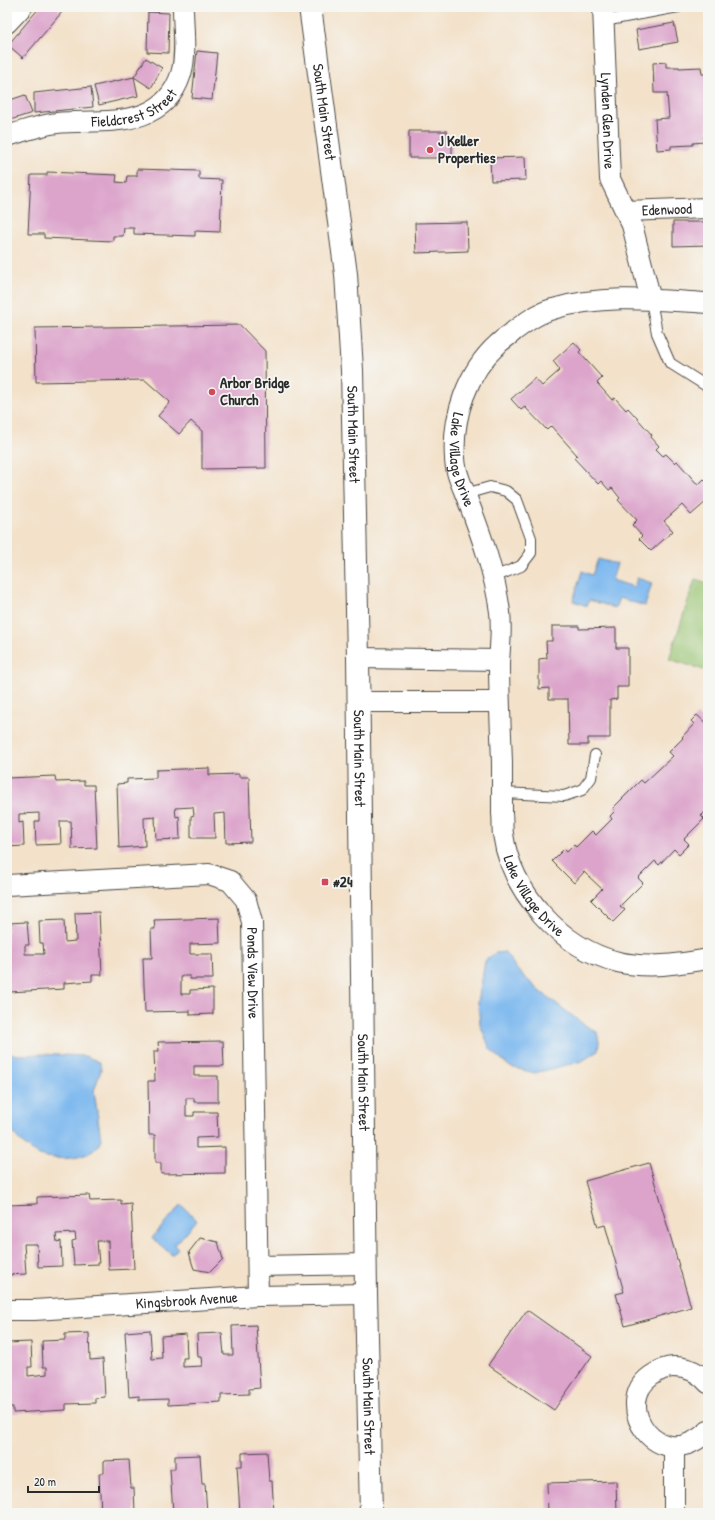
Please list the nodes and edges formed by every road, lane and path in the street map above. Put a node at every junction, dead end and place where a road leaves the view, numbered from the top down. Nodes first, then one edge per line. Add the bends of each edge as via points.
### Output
1 (22, 7) edge
2 (183, 7) edge
3 (310, 7) edge
4 (678, 7) edge
5 (604, 14) edge
6 (7, 23) edge
7 (7, 136) edge
8 (708, 208) edge
9 (626, 211) junction
10 (651, 300) junction
11 (708, 303) edge
12 (708, 387) edge
13 (465, 494) junction
14 (494, 577) junction
15 (358, 658) junction
16 (500, 660) junction
17 (358, 702) junction
18 (500, 702) junction
19 (595, 755) dead end
20 (502, 793) junction
21 (7, 885) edge
22 (708, 959) edge
23 (366, 1264) junction
24 (258, 1266) junction
25 (366, 1294) junction
26 (258, 1296) junction
27 (7, 1310) edge
28 (708, 1383) edge
29 (708, 1431) edge
30 (674, 1447) junction
31 (371, 1513) edge
32 (674, 1513) edge

1 - 6 street
2 - 7 street, Fieldcrest Street via 184,57 181,74 170,96 160,106 137,118 36,126
3 - 15 street, South Main Street via 346,274 352,370
4 - 5 lane
5 - 9 street, Lynden Glen Drive via 610,179
8 - 9 street, Edenwood
9 - 10 street, Lynden Glen Drive
10 - 11 street, Lake Village Drive
10 - 12 lane via 656,333 670,363
10 - 13 street, Lake Village Drive via 596,301 550,309 529,320 496,345 471,377 462,398 456,428 454,459
13 - 14 street, Lake Village Drive
13 - 14 lane via 490,487 506,491 517,500 531,538 531,553 521,566
14 - 16 street, Lake Village Drive via 500,615
15 - 16 street
15 - 17 street, South Main Street
16 - 18 street, Lake Village Drive
17 - 18 street
17 - 23 street, South Main Street
18 - 20 street, Lake Village Drive
19 - 20 lane via 591,778 582,790 564,796
20 - 22 street, Lake Village Drive via 503,834 510,863 524,890 541,914 564,935 589,950 617,962 649,966
21 - 24 street, Ponds View Drive via 209,874 230,881 246,900 252,922
23 - 24 street
23 - 25 street, South Main Street
24 - 26 street, Ponds View Drive
25 - 26 street, Kingsbrook Avenue
25 - 31 street, South Main Street
26 - 27 street, Kingsbrook Avenue
28 - 30 street via 697,1372 685,1367 671,1367 653,1374 640,1389 636,1401 636,1414 641,1427 661,1444
29 - 30 street via 699,1440
30 - 32 street

